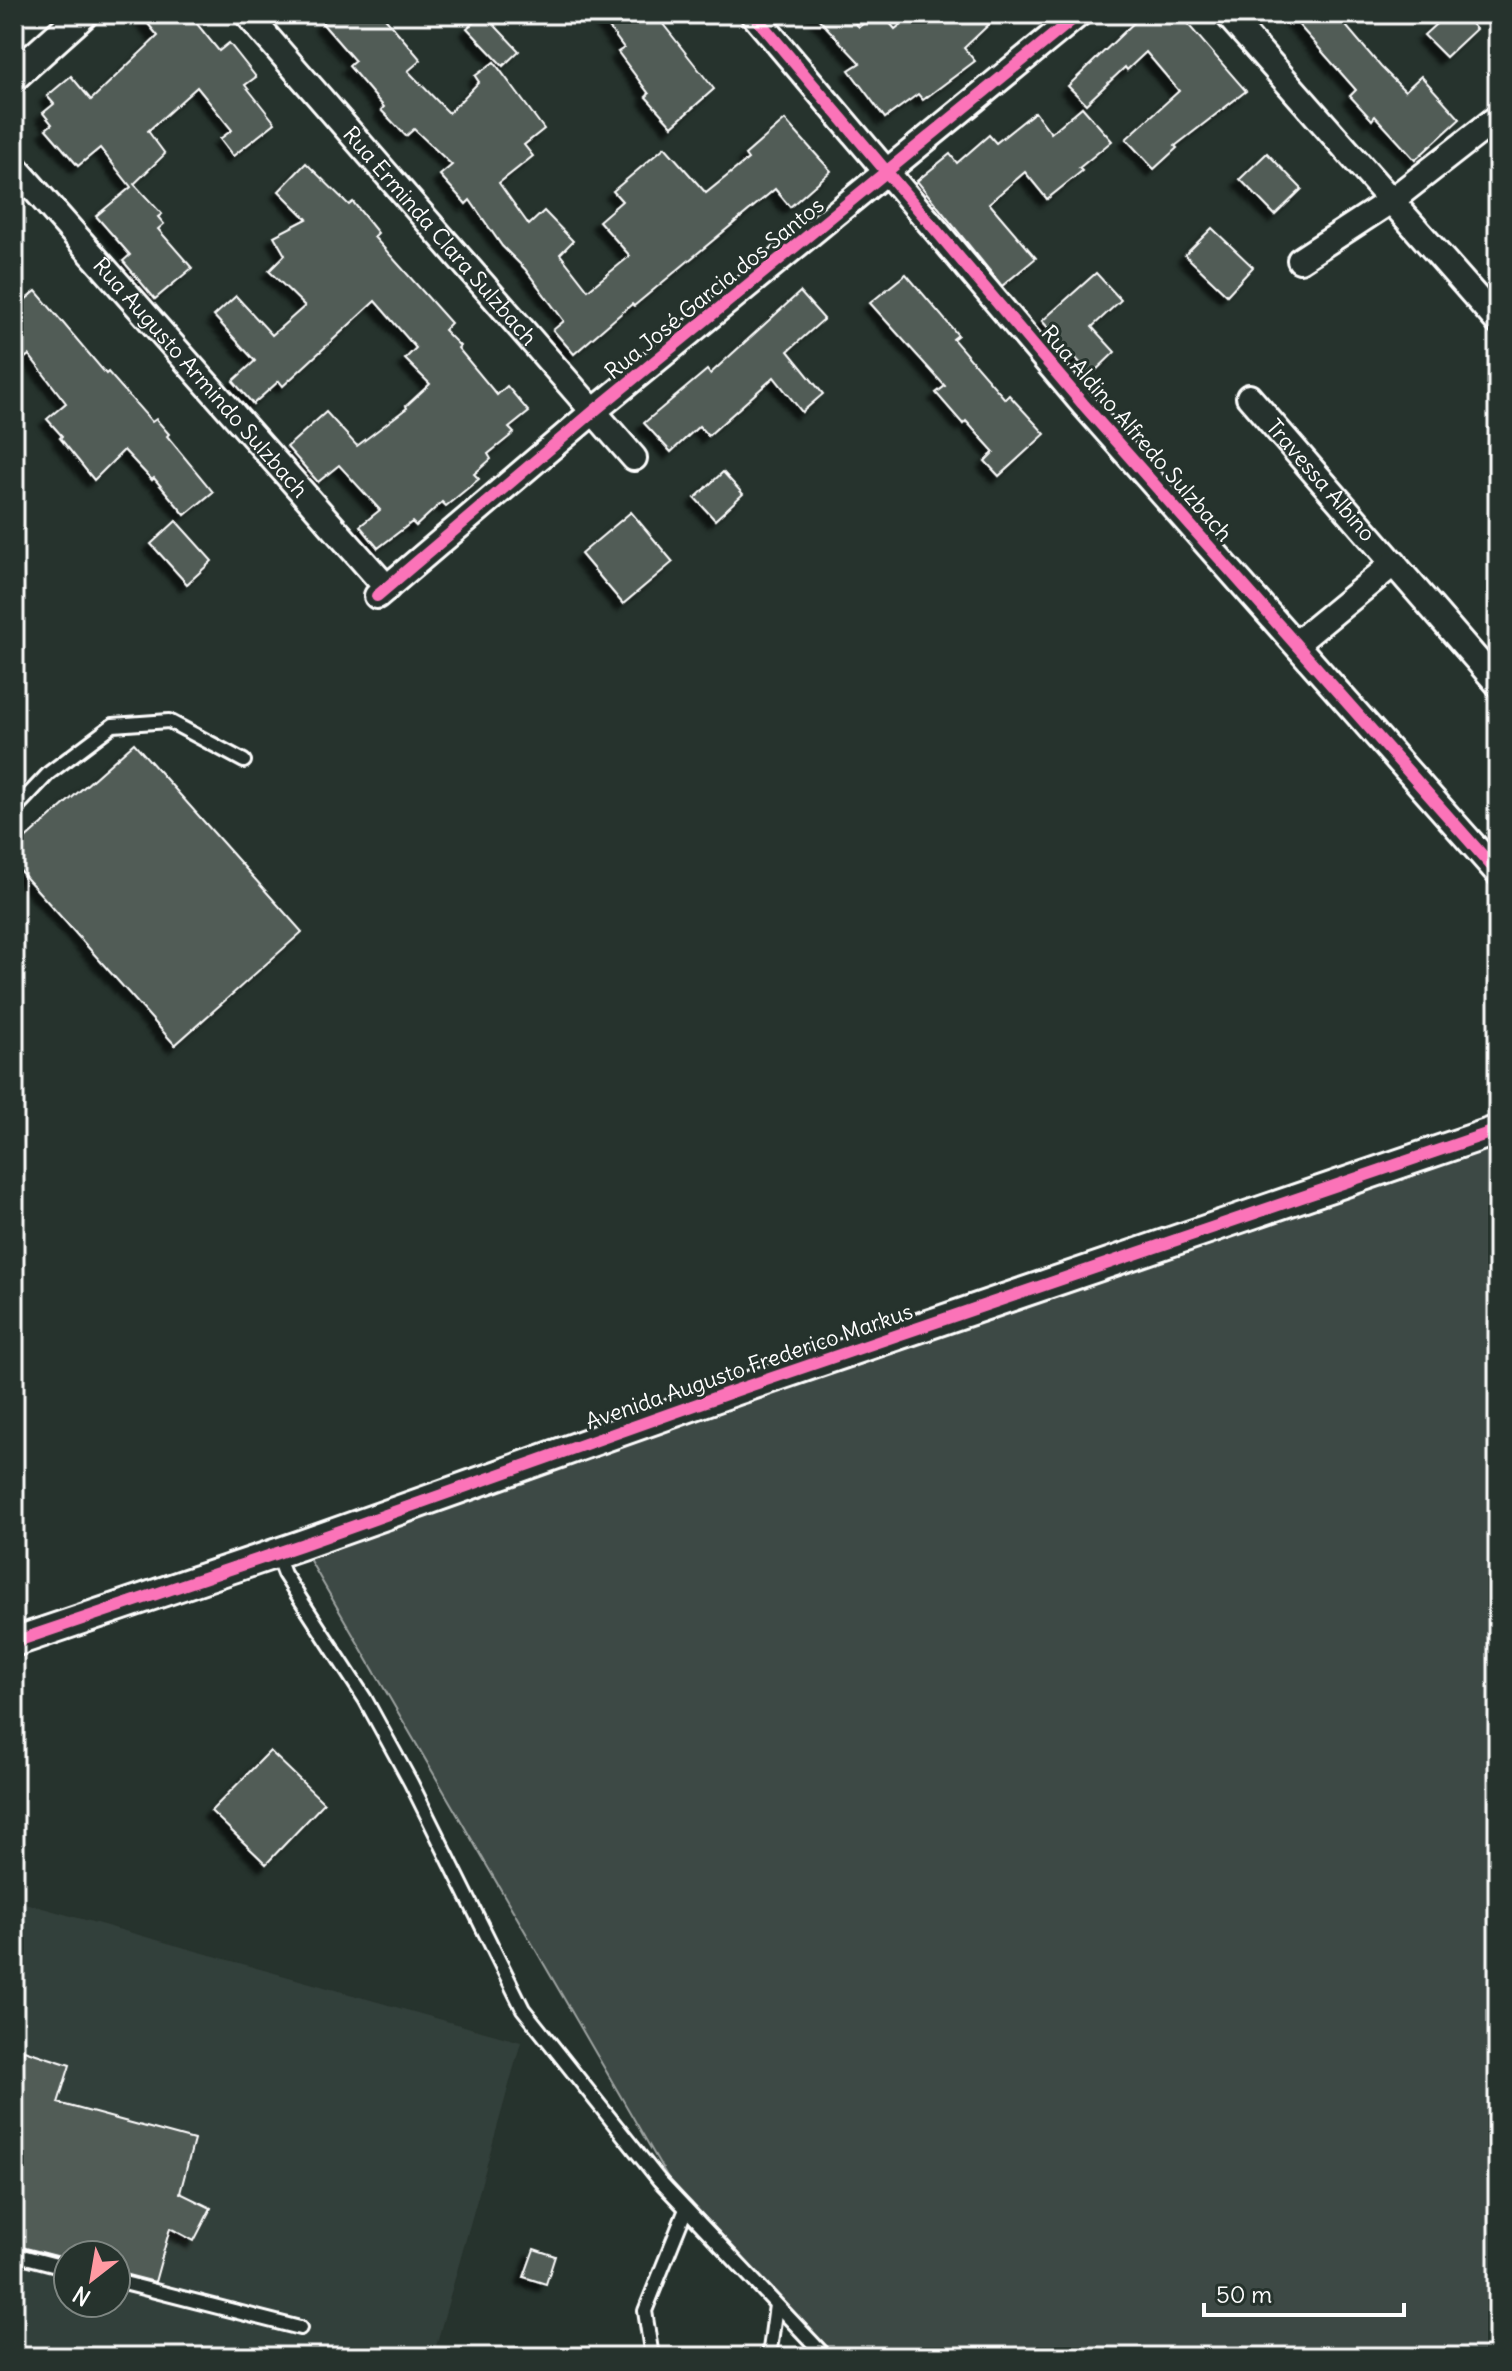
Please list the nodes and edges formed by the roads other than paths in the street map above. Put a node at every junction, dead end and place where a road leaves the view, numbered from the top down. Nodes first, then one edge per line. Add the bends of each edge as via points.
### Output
1 (83, 14) edge
2 (247, 14) edge
3 (753, 14) edge
4 (1079, 14) edge
5 (1227, 14) edge
6 (14, 76) edge
7 (1498, 117) edge
8 (14, 166) edge
9 (886, 173) junction
10 (1392, 200) junction
11 (1300, 260) dead end
12 (1498, 322) edge
13 (1249, 397) dead end
14 (594, 411) junction
15 (634, 458) dead end
16 (1394, 563) junction
17 (382, 592) joint
18 (1297, 643) junction
19 (1498, 684) edge
20 (244, 761) dead end
21 (14, 810) edge
22 (1498, 873) edge
23 (1498, 1130) edge
24 (276, 1553) junction
25 (14, 1642) edge
26 (686, 2209) junction
27 (14, 2254) edge
28 (52, 2264) edge
29 (132, 2285) edge
30 (776, 2305) junction
31 (300, 2328) dead end
32 (652, 2357) edge
33 (769, 2357) edge
34 (826, 2357) edge

1 - 6 street
2 - 14 street, Rua Erminda Clara Sulzbach
3 - 9 street, Rua Aldino Alfredo Sulzbach
4 - 9 street, Rua José Garcia dos Santos
5 - 10 street
7 - 10 street
8 - 17 street, Rua Augusto Armindo Sulzbach
9 - 14 street, Rua José Garcia dos Santos
9 - 18 street, Rua Aldino Alfredo Sulzbach
10 - 11 street
10 - 12 street
13 - 16 street, Travessa Albino
14 - 15 street, Rua Erminda Clara Sulzbach
14 - 17 street, Rua José Garcia dos Santos
16 - 18 street
16 - 19 street, Travessa Albino
18 - 22 street, Rua Aldino Alfredo Sulzbach
20 - 21 lane via 169,721 113,725 49,773
23 - 24 street, Avenida Augusto Frederico Markus
24 - 25 street, Avenida Augusto Frederico Markus
24 - 26 lane via 411,1783 523,2009
26 - 30 lane
26 - 32 lane via 645,2311
27 - 28 lane
29 - 31 lane
30 - 33 lane
30 - 34 lane

